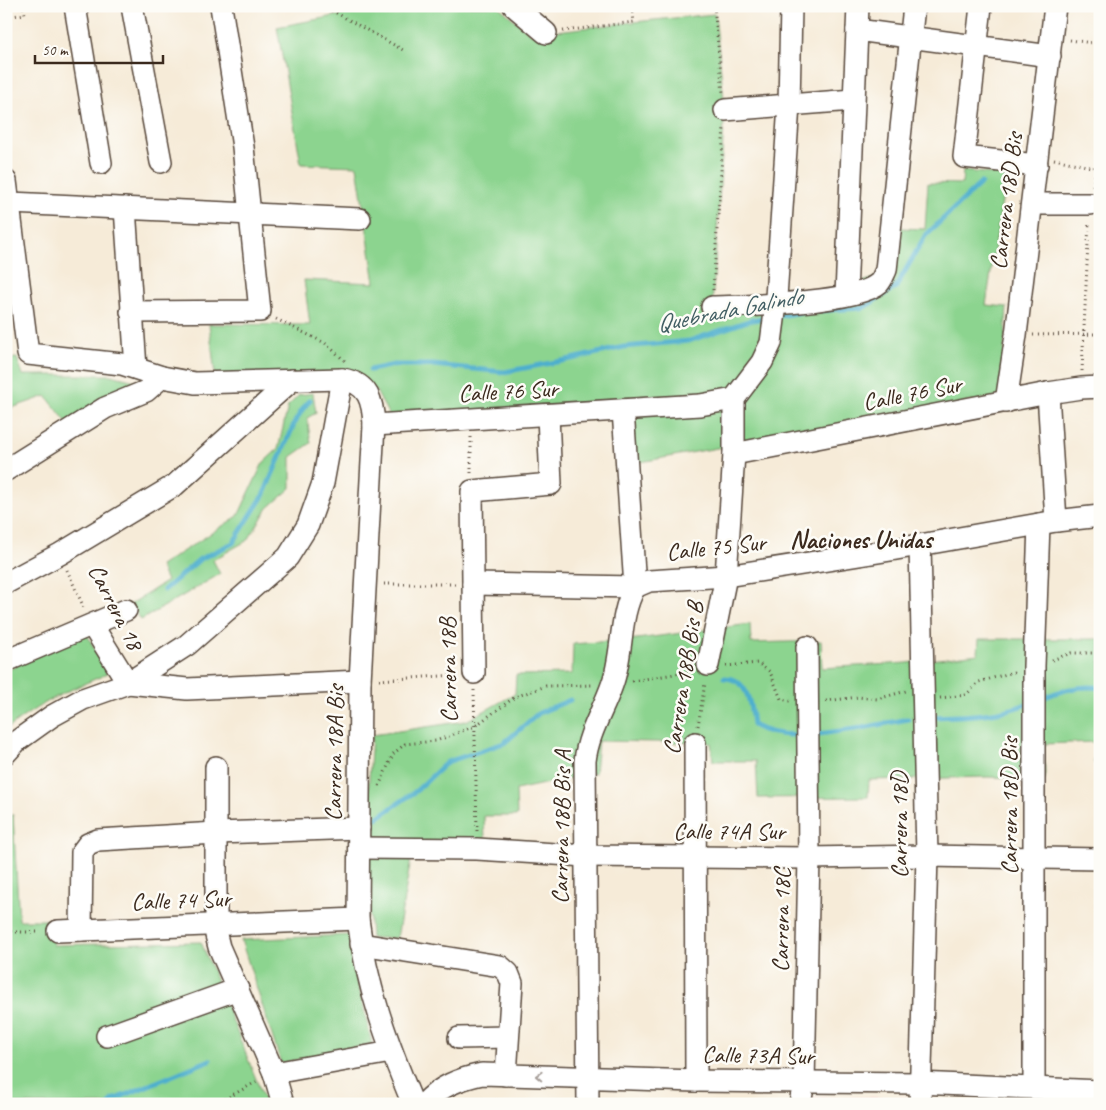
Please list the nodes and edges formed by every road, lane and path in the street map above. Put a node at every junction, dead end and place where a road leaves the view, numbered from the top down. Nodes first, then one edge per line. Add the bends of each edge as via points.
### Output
1 (23, 6) edge
2 (75, 6) edge
3 (132, 6) edge
4 (221, 6) edge
5 (330, 6) edge
6 (514, 6) edge
7 (632, 6) edge
8 (714, 6) edge
9 (791, 6) edge
10 (858, 6) edge
11 (914, 6) edge
12 (981, 6) edge
13 (1056, 6) edge
14 (6, 18) edge
15 (857, 30) junction
16 (546, 33) joint
17 (910, 37) junction
18 (1100, 44) edge
19 (977, 46) junction
20 (1051, 46) junction
21 (403, 50) dead end
22 (853, 100) junction
23 (789, 105) junction
24 (725, 110) junction
25 (1100, 147) edge
26 (1037, 161) junction
27 (161, 162) dead end
28 (101, 163) dead end
29 (1098, 168) edge
30 (6, 181) edge
31 (10, 203) junction
32 (1032, 204) junction
33 (1090, 204) junction
34 (125, 208) junction
35 (249, 214) junction
36 (360, 219) dead end
37 (846, 295) junction
38 (712, 307) joint
39 (260, 311) junction
40 (131, 312) junction
41 (775, 314) junction
42 (1100, 334) edge
43 (1016, 335) junction
44 (1084, 335) junction
45 (136, 368) junction
46 (162, 377) junction
47 (292, 380) junction
48 (347, 380) junction
49 (1090, 387) edge
50 (1048, 393) junction
51 (734, 399) junction
52 (1006, 402) junction
53 (623, 410) junction
54 (548, 415) junction
55 (470, 420) junction
56 (374, 426) junction
57 (734, 454) junction
58 (6, 470) edge
59 (472, 491) junction
60 (1100, 516) edge
61 (1047, 523) junction
62 (920, 545) junction
63 (60, 554) junction
64 (726, 576) junction
65 (6, 583) edge
66 (366, 584) junction
67 (473, 584) junction
68 (635, 587) junction
69 (126, 610) dead end
70 (92, 625) junction
71 (807, 647) dead end
72 (1100, 653) edge
73 (6, 661) edge
74 (1034, 666) junction
75 (708, 667) junction
76 (474, 673) junction
77 (360, 681) junction
78 (128, 683) junction
79 (612, 685) junction
80 (923, 692) junction
81 (807, 704) junction
82 (475, 726) junction
83 (695, 743) joint
84 (6, 753) edge
85 (216, 767) dead end
86 (360, 793) junction
87 (216, 833) junction
88 (359, 838) junction
89 (477, 849) junction
90 (586, 856) junction
91 (927, 856) junction
92 (696, 858) junction
93 (809, 858) junction
94 (1035, 858) junction
95 (1100, 859) edge
96 (358, 919) junction
97 (216, 925) junction
98 (81, 930) junction
99 (6, 932) edge
100 (58, 932) joint
101 (361, 944) junction
102 (238, 989) junction
103 (107, 1036) dead end
104 (508, 1037) junction
105 (459, 1038) dead end
106 (391, 1052) junction
107 (274, 1073) junction
108 (506, 1075) junction
109 (588, 1077) junction
110 (696, 1081) junction
111 (804, 1082) junction
112 (1034, 1088) junction
113 (1100, 1091) edge
114 (920, 1094) edge
115 (216, 1104) edge
116 (283, 1104) edge
117 (413, 1104) edge
118 (424, 1104) edge
119 (588, 1104) edge
120 (800, 1104) edge

1 - 14 path via 24,14
2 - 28 street
3 - 27 street
4 - 35 street via 243,147
5 - 21 path via 331,10
6 - 16 street
7 - 16 path via 634,22
8 - 24 path
9 - 23 street
10 - 15 street
11 - 17 street
12 - 19 street
13 - 20 street, Carrera 18D Bis
15 - 17 street
15 - 22 street
17 - 19 street
17 - 37 street via 886,270 879,283
18 - 20 path
19 - 20 street
19 - 26 street via 964,157
20 - 26 street, Carrera 18D Bis
22 - 23 street
22 - 37 street
23 - 24 street
23 - 41 street
24 - 38 path
25 - 29 path
26 - 29 path
26 - 32 street, Carrera 18D Bis
29 - 33 path
30 - 31 street
31 - 34 street
31 - 45 street via 28,354
32 - 33 street
32 - 43 street, Carrera 18D Bis
33 - 44 path
34 - 35 street
34 - 40 street
35 - 36 street
35 - 39 street
37 - 41 street
38 - 41 street
39 - 40 street
39 - 48 path via 325,343 352,366
40 - 45 street
41 - 51 street via 771,343 762,362
42 - 44 path
43 - 44 path
43 - 52 street, Carrera 18D Bis
44 - 49 path
45 - 46 street
46 - 47 street via 195,383
46 - 58 street via 146,391 99,412
47 - 48 street
47 - 63 street via 175,484
48 - 56 street, Carrera 18A Bis via 359,384 368,395 373,406
48 - 78 street via 323,483 308,526 288,557 187,645
49 - 50 street, Calle 76 Sur
50 - 52 street, Calle 76 Sur
50 - 61 street, Carrera 18D Bis
51 - 53 street, Calle 76 Sur via 700,405
51 - 57 street, Carrera 18B Bis B
52 - 57 street, Calle 76 Sur
53 - 54 street, Calle 76 Sur
53 - 68 street, Carrera 18B Bis A
54 - 55 street, Calle 76 Sur
54 - 59 street via 551,484
55 - 56 street, Calle 76 Sur
55 - 59 path
56 - 66 street, Carrera 18A Bis
57 - 64 street, Carrera 18B Bis B
59 - 67 street, Carrera 18B
60 - 61 street, Calle 75 Sur
61 - 62 street, Calle 75 Sur
61 - 74 street, Carrera 18D Bis
62 - 64 street, Calle 75 Sur
62 - 80 street, Carrera 18D
63 - 65 street
63 - 70 path, Carrera 18
64 - 68 street, Calle 75 Sur via 650,580
64 - 75 street, Carrera 18B Bis B
66 - 67 path
66 - 77 street, Carrera 18A Bis
67 - 68 street, Calle 75 Sur
67 - 76 street, Carrera 18B
68 - 79 street, Carrera 18B Bis A via 624,613
69 - 70 street
70 - 73 street
70 - 78 street, Carrera 18
71 - 81 street, Carrera 18C
72 - 74 path via 1071,653
74 - 80 path via 980,682 966,695
74 - 94 street, Carrera 18D Bis
75 - 79 path
75 - 81 path via 758,663 770,672 780,699
75 - 83 path, Carrera 18B Bis B
76 - 77 path
76 - 82 path, Carrera 18B
77 - 78 street via 187,689
77 - 86 street, Carrera 18A Bis
78 - 84 street via 83,699 52,716 33,728
79 - 82 path via 546,686 515,697
79 - 90 street, Carrera 18B Bis A via 586,750
80 - 81 path
80 - 91 street, Carrera 18D
81 - 93 street, Carrera 18C
82 - 86 path via 436,741 405,744 393,754 379,786
82 - 89 path, Carrera 18B
83 - 92 street, Carrera 18B Bis B
85 - 87 street
86 - 88 street, Carrera 18A Bis
87 - 88 street, Calle 74A Sur
87 - 97 street
87 - 98 street, Calle 74A Sur via 98,840 88,844 82,852
88 - 89 street, Calle 74A Sur
88 - 96 street, Carrera 18A Bis
89 - 90 street, Calle 74A Sur
90 - 92 street, Calle 74A Sur
90 - 109 street, Carrera 18B Bis A
91 - 93 street, Calle 74A Sur
91 - 94 street, Calle 74A Sur
91 - 114 street, Carrera 18D
92 - 93 street, Calle 74A Sur
92 - 110 street, Carrera 18B Bis B
93 - 111 street, Carrera 18C
94 - 95 street, Calle 74A Sur
94 - 112 street, Carrera 18D Bis
96 - 97 street, Calle 74 Sur
96 - 101 street, Carrera 18A Bis
97 - 98 street, Calle 74 Sur
97 - 102 street via 219,947
98 - 100 street, Calle 74 Sur
99 - 100 path
101 - 104 street via 500,966 512,983
101 - 106 street, Carrera 18A Bis
102 - 103 street
102 - 107 street
104 - 105 street
104 - 108 street
106 - 107 street
106 - 117 street, Carrera 18A Bis
107 - 115 path
107 - 116 street
109 -> 108 street, Calle 73A Sur
108 - 118 street, Calle 73A Sur via 482,1074 460,1079 445,1086
109 - 110 street, Calle 73A Sur
109 - 119 street, Carrera 18B Bis A
110 - 111 street, Calle 73A Sur
111 - 114 street, Calle 73A Sur
111 - 120 street, Carrera 18C
112 - 113 street, Calle 73A Sur
112 - 114 street, Calle 73A Sur

